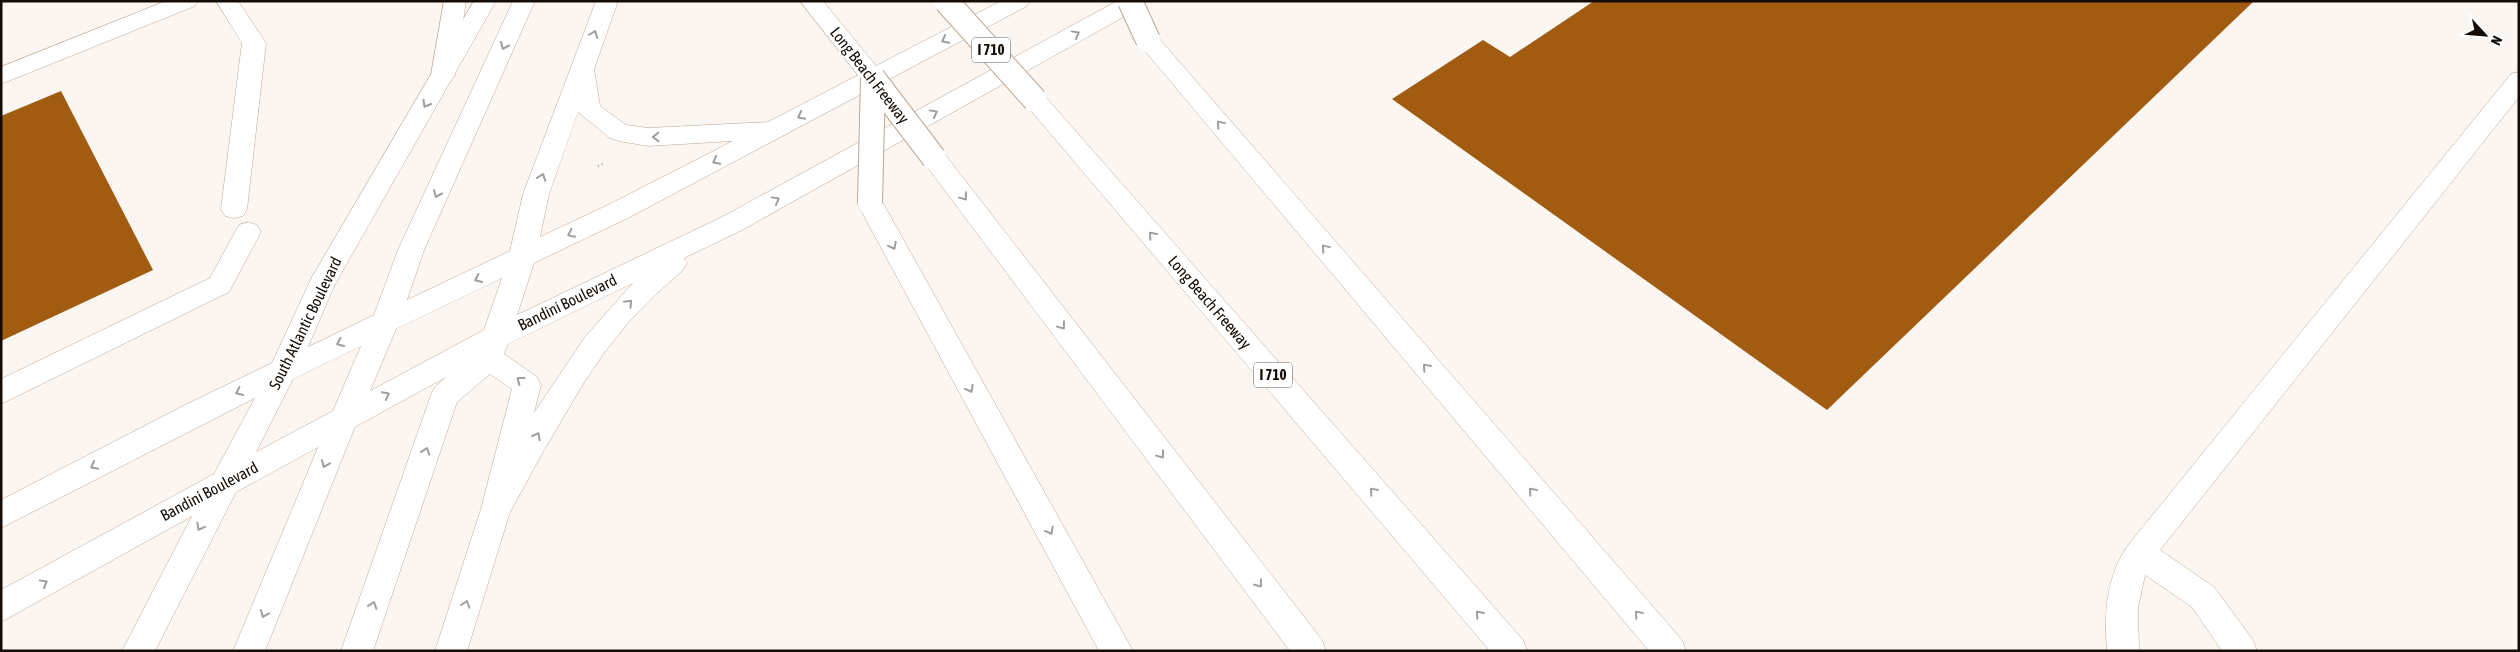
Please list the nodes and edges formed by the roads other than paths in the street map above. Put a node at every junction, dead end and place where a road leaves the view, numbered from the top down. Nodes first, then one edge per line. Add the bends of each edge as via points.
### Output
1 (187, 1) edge
2 (227, 1) edge
3 (455, 1) edge
4 (485, 1) edge
5 (524, 1) edge
6 (607, 1) edge
7 (811, 1) edge
8 (946, 1) edge
9 (1019, 1) edge
10 (1130, 1) edge
11 (1135, 1) edge
12 (582, 66) junction
13 (443, 75) junction
14 (1, 76) edge
15 (873, 78) junction
16 (2519, 80) edge
17 (775, 130) junction
18 (733, 223) junction
19 (522, 258) junction
20 (385, 323) junction
21 (494, 347) junction
22 (283, 371) junction
23 (1, 392) edge
24 (344, 418) junction
25 (223, 483) junction
26 (496, 509) junction
27 (1, 516) edge
28 (2140, 554) junction
29 (1, 607) edge
30 (138, 651) edge
31 (249, 651) edge
32 (357, 651) edge
33 (451, 651) edge
34 (1117, 651) edge
35 (1310, 651) edge
36 (1511, 651) edge
37 (1670, 651) edge
38 (2123, 651) edge
39 (2241, 651) edge

1 - 14 main road
2 - 23 main road via 254,43 241,221 220,285
3 - 13 main road
4 - 13 main road, South Atlantic Boulevard
5 -> 20 main road via 411,250
12 -> 6 main road
7 - 15 main road, Long Beach Freeway
36 -> 8 main road, Long Beach Freeway / I 710, bridge
9 -> 17 main road
37 -> 10 main road, bridge via 1148,40
18 -> 11 main road, Bandini Boulevard
17 -> 12 main road via 648,137 619,132 589,110
19 -> 12 main road via 536,194
13 -> 22 main road, South Atlantic Boulevard via 321,284
15 -> 34 main road, bridge via 870,203 954,361
15 -> 35 main road, Long Beach Freeway, bridge
16 - 28 main road
17 -> 19 main road
18 - 21 main road, Bandini Boulevard
26 -> 18 main road via 563,388 594,344 651,280
19 -> 20 main road
19 - 21 main road
20 -> 22 main road
20 - 24 main road
24 -> 21 main road, Bandini Boulevard
26 -> 21 main road via 527,385
32 -> 21 main road via 445,395
22 - 25 main road, South Atlantic Boulevard
22 -> 27 main road via 196,412
24 - 25 main road, Bandini Boulevard
24 -> 31 main road
29 -> 25 main road, Bandini Boulevard
25 -> 30 main road, South Atlantic Boulevard
33 -> 26 main road
28 - 38 main road via 2132,567 2124,596
28 - 39 main road via 2203,597

